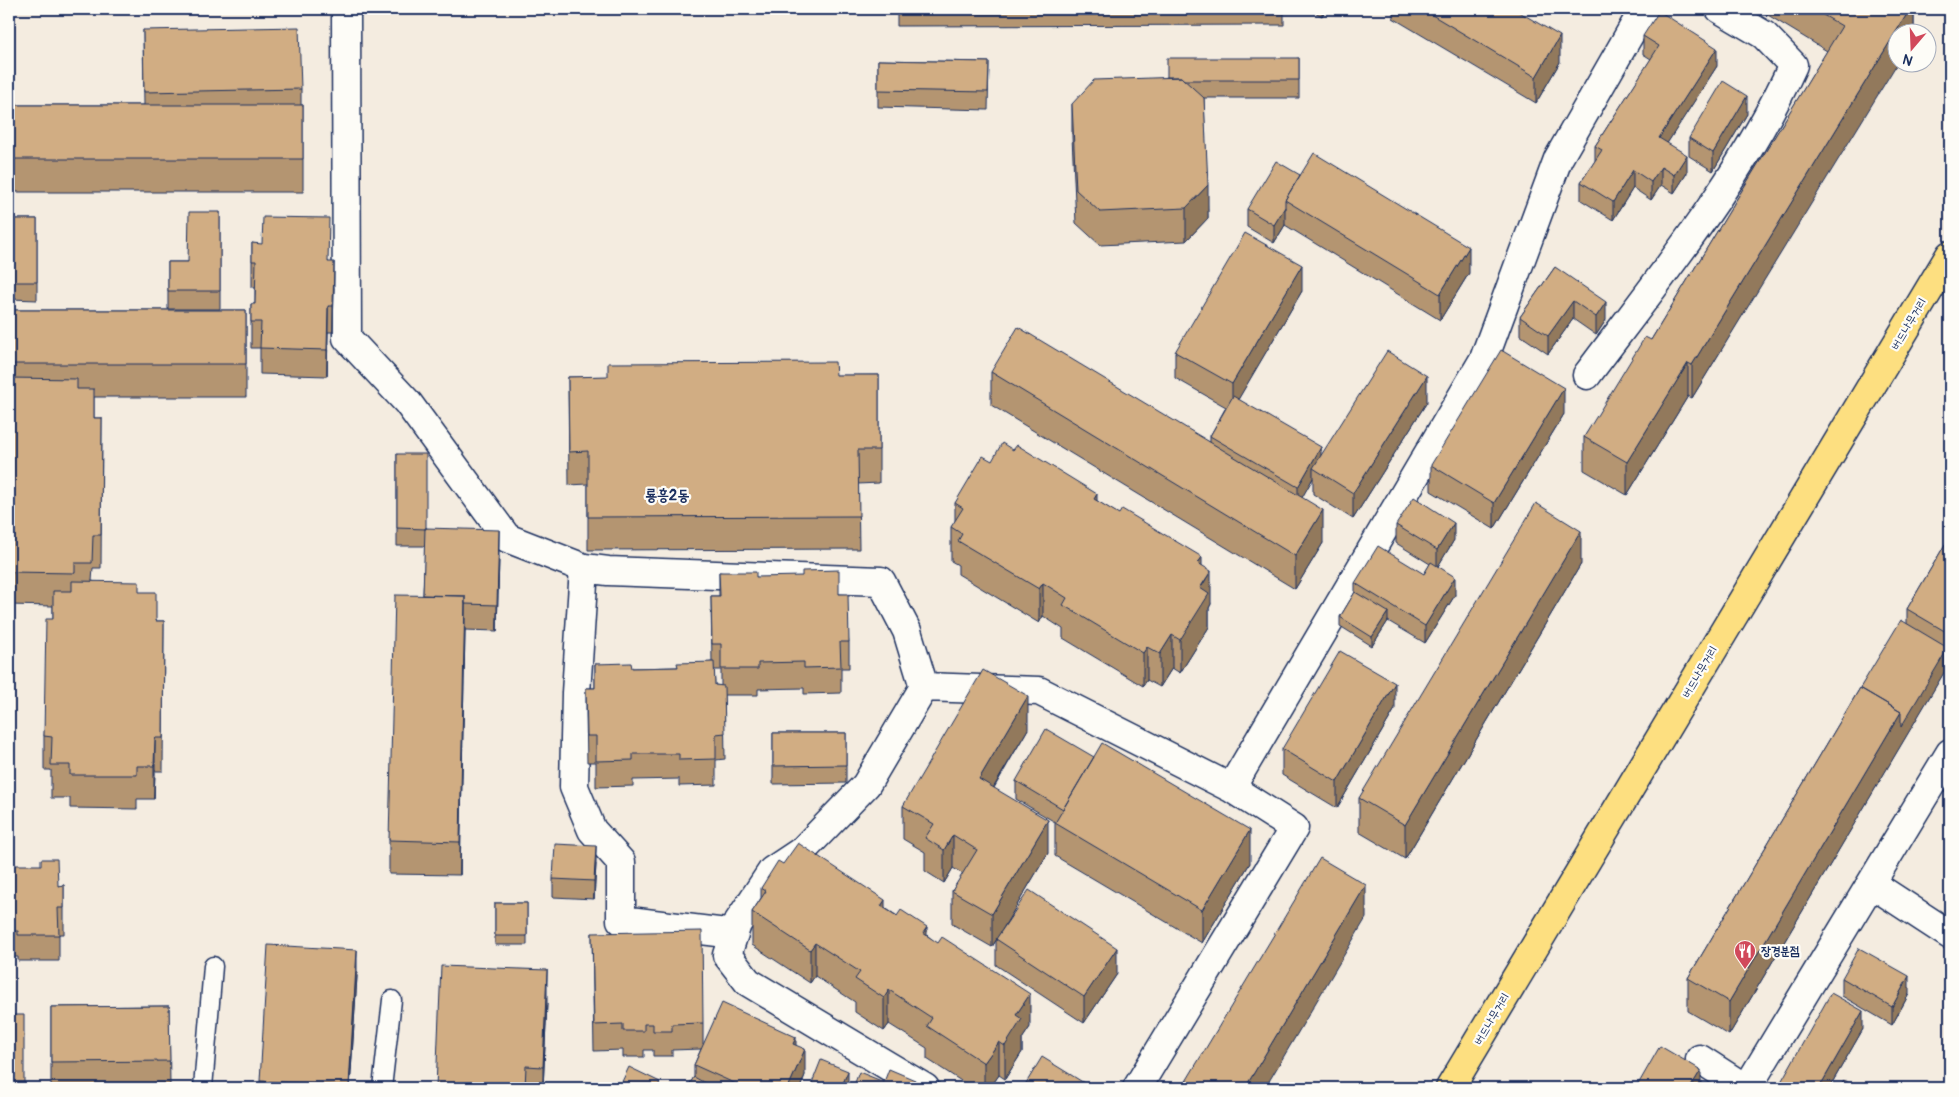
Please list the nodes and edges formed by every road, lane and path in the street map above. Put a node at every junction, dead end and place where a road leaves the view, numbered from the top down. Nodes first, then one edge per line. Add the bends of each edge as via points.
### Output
1 (346, 9) edge
2 (1644, 9) edge
3 (1720, 9) edge
4 (1950, 255) edge
5 (1587, 375) dead end
6 (584, 568) junction
7 (924, 687) junction
8 (1950, 753) edge
9 (1231, 788) junction
10 (1872, 884) junction
11 (734, 934) junction
12 (1950, 935) edge
13 (213, 966) dead end
14 (392, 1000) dead end
15 (1700, 1060) dead end
16 (203, 1088) edge
17 (382, 1088) edge
18 (925, 1088) edge
19 (1137, 1088) edge
20 (1450, 1088) edge
21 (1746, 1088) edge

1 - 6 street via 347,338 408,403 507,538
2 - 9 street via 1558,159 1484,359
3 - 5 street via 1764,35 1793,65 1774,107 1694,232
4 - 20 main road, 버드나무거리
6 - 7 street via 881,581 907,631
6 - 11 street via 574,787 592,830 620,862 621,920
7 - 9 street via 1039,691
7 - 11 street via 866,785 802,851 772,871 737,924
8 - 10 street
9 - 19 street via 1294,828
10 - 12 street
10 - 21 street
11 - 18 street via 727,955 748,982
13 - 16 lane
14 - 17 lane
15 - 21 street

